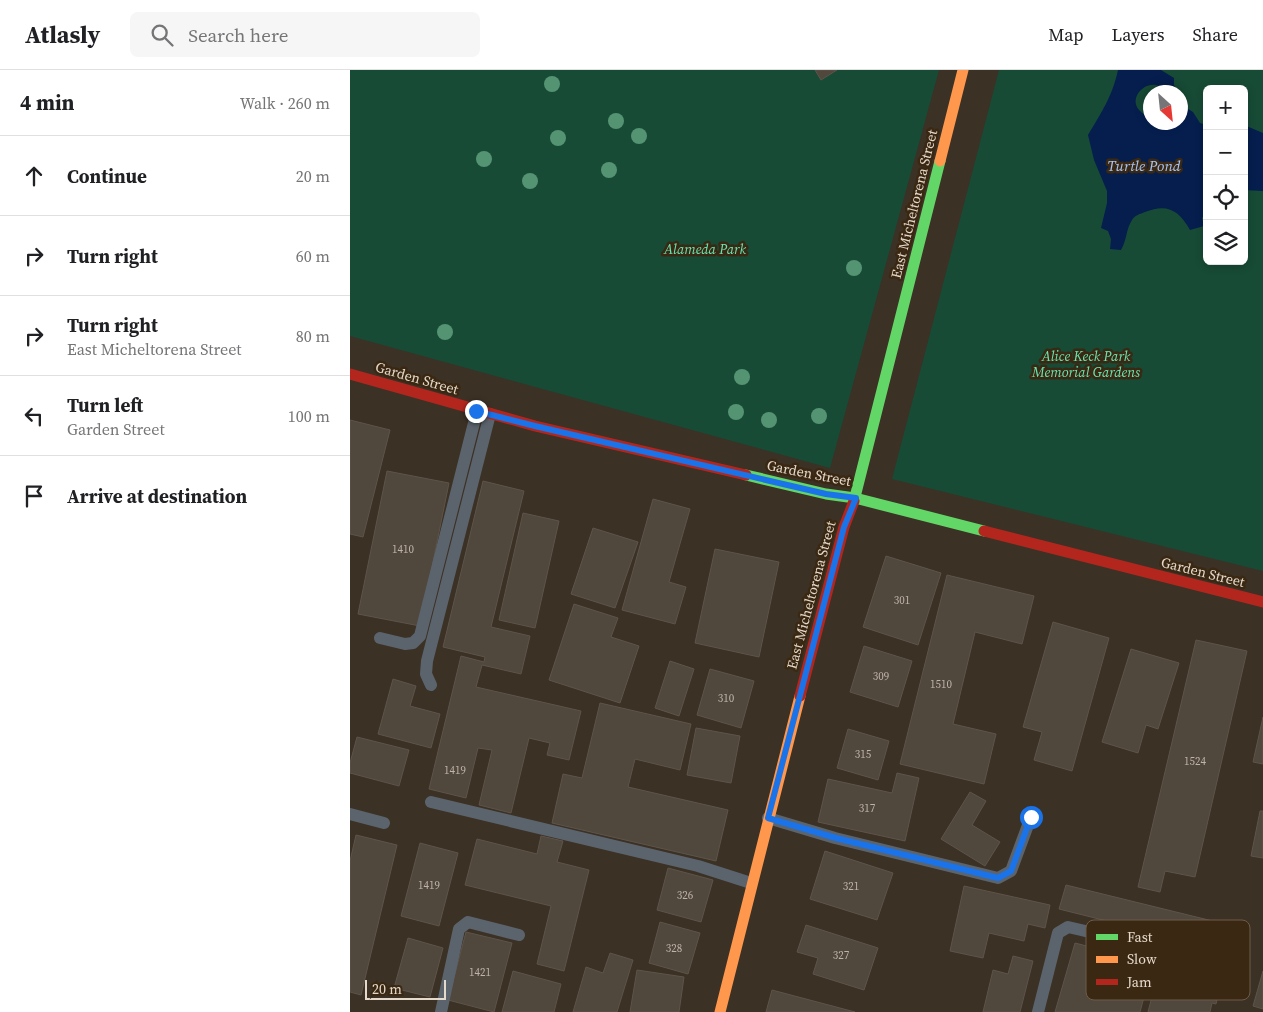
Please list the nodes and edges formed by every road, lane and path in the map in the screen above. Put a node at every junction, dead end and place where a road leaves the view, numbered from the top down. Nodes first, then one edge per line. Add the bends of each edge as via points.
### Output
1 (963, 70) edge
2 (350, 374) edge
3 (476, 411) junction
4 (490, 414) junction
5 (856, 498) junction
6 (1263, 602) edge
7 (380, 638) dead end
8 (431, 686) dead end
9 (431, 802) dead end
10 (350, 814) edge
11 (1031, 817) dead end
12 (768, 818) junction
13 (384, 823) dead end
14 (751, 883) junction
15 (1086, 930) edge
16 (520, 935) dead end
17 (441, 1012) edge
18 (720, 1012) edge
19 (1038, 1012) edge

1 - 5 street, East Micheltorena Street
2 - 3 street, Garden Street
3 - 4 street, Garden Street
3 - 7 lane via 420,636 418,640 405,644
4 - 5 street, Garden Street via 826,494
4 - 8 lane via 427,661 426,674
5 - 6 street, Garden Street
5 - 12 street, East Micheltorena Street via 844,527
9 - 14 lane via 698,866
10 - 13 lane
11 - 12 lane via 1011,871 998,878
12 - 14 street, East Micheltorena Street
14 - 18 street, East Micheltorena Street
15 - 19 lane via 1068,927 1058,933
16 - 17 lane via 468,922 458,929

